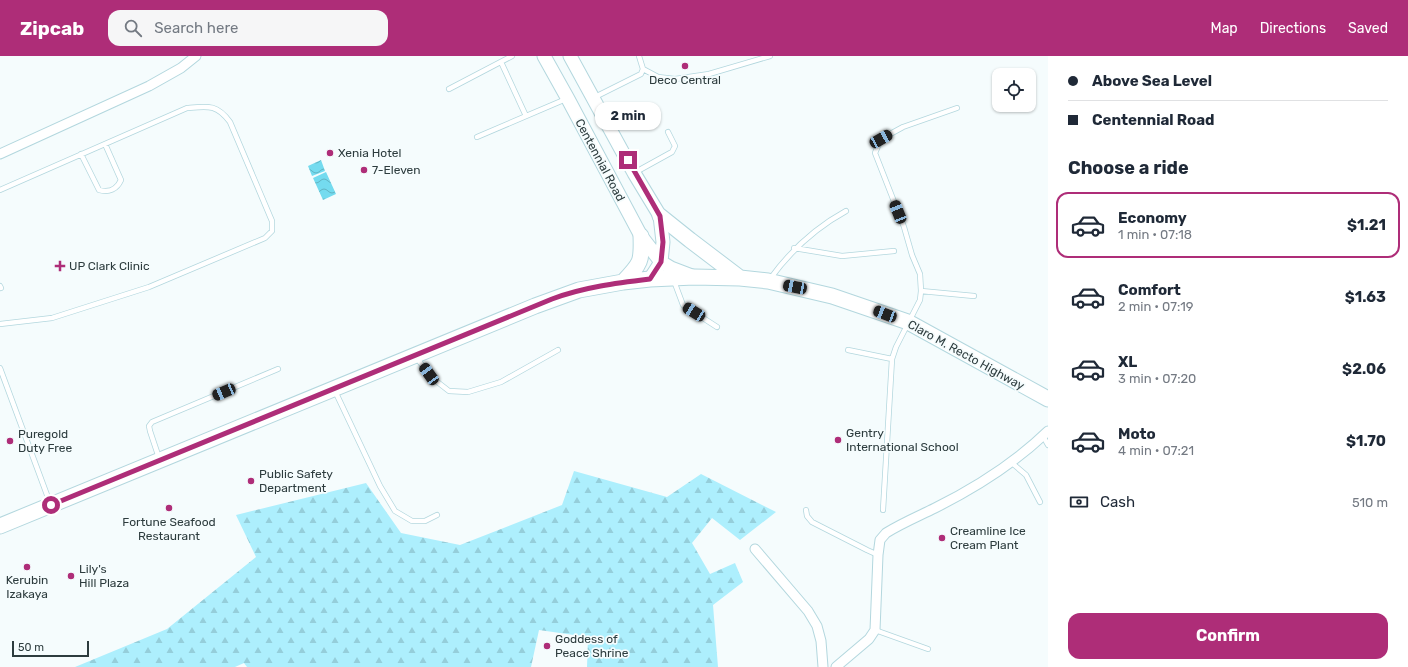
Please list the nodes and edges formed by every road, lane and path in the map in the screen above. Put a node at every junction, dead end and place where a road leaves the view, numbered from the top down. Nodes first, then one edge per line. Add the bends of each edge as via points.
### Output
1 (196, 56) edge
2 (512, 56) edge
3 (544, 56) edge
4 (570, 56) edge
5 (639, 56) edge
6 (770, 56) edge
7 (501, 62) junction
8 (643, 69) junction
9 (449, 89) dead end
10 (593, 98) junction
11 (568, 99) junction
12 (957, 108) dead end
13 (526, 116) junction
14 (668, 132) dead end
15 (477, 137) dead end
16 (105, 144) junction
17 (0, 154) edge
18 (81, 154) junction
19 (634, 173) junction
20 (0, 190) edge
21 (846, 210) dead end
22 (660, 216) junction
23 (641, 236) junction
24 (794, 248) junction
25 (894, 251) dead end
26 (661, 262) junction
27 (673, 277) junction
28 (694, 277) junction
29 (740, 278) junction
30 (650, 279) junction
31 (624, 282) junction
32 (768, 282) junction
33 (921, 291) junction
34 (974, 296) dead end
35 (908, 322) junction
36 (0, 324) edge
37 (717, 327) dead end
38 (558, 350) dead end
39 (848, 350) dead end
40 (415, 355) junction
41 (892, 359) junction
42 (0, 368) edge
43 (278, 369) dead end
44 (334, 388) junction
45 (1048, 399) edge
46 (1045, 434) edge
47 (1048, 445) edge
48 (159, 460) junction
49 (1012, 463) junction
50 (1040, 502) dead end
51 (51, 505) junction
52 (806, 510) dead end
53 (883, 510) dead end
54 (437, 515) dead end
55 (0, 526) edge
56 (755, 550) dead end
57 (878, 554) junction
58 (875, 630) junction
59 (928, 649) dead end
60 (823, 667) edge
61 (836, 667) edge

1 - 17 street via 181,68 149,86
2 - 7 lane
3 - 11 street, Centennial Road
4 - 10 street, Centennial Road
5 - 8 lane
6 - 8 lane via 708,74 675,79 658,76
7 - 9 lane
7 - 13 lane
8 - 10 lane via 641,74
10 - 19 street, Centennial Road
11 - 13 lane
11 - 23 street, Centennial Road
12 - 33 lane via 903,127 881,139 875,153 920,274
13 - 15 lane
14 - 19 lane via 675,146 672,152
16 - 18 lane
16 - 18 lane via 121,180 112,190 99,190
16 - 36 lane via 187,108 216,108 230,122 272,221 272,231 265,238 149,287 52,318
18 - 20 lane
19 - 22 street, Centennial Road
21 - 24 lane
22 - 26 street, Centennial Road via 663,242
22 - 29 main road
23 - 26 street, Centennial Road
23 - 31 main road via 640,262
24 - 25 lane via 842,256
24 - 32 lane
26 - 28 street, Centennial Road
26 - 30 street, Centennial Road
27 - 28 main road, Claro M. Recto Highway
27 - 30 main road, Claro M. Recto Highway
27 - 37 lane via 683,305
28 - 29 main road, Claro M. Recto Highway
29 - 32 main road, Claro M. Recto Highway
30 - 31 main road, Claro M. Recto Highway
31 - 40 main road, Claro M. Recto Highway via 565,294
32 - 35 main road, Claro M. Recto Highway via 832,296
33 - 34 lane
33 - 35 lane via 920,300
35 - 41 lane
35 - 45 main road, Claro M. Recto Highway
38 - 40 lane via 501,382 468,392 449,391 431,377
39 - 41 lane
40 - 44 main road, Claro M. Recto Highway
41 - 53 lane
42 - 51 lane
43 - 48 lane via 152,422 149,426
44 - 48 main road, Claro M. Recto Highway
44 - 54 lane via 380,486 395,511 412,521 425,521
46 - 47 lane
46 - 49 street
48 - 51 main road, Claro M. Recto Highway
49 - 50 lane via 1026,475
49 - 57 street via 964,492 886,532 880,540
51 - 55 main road, Claro M. Recto Highway
52 - 57 lane via 812,522
56 - 60 street via 808,611 817,626
57 - 58 street
58 - 59 lane
58 - 61 street via 869,639

